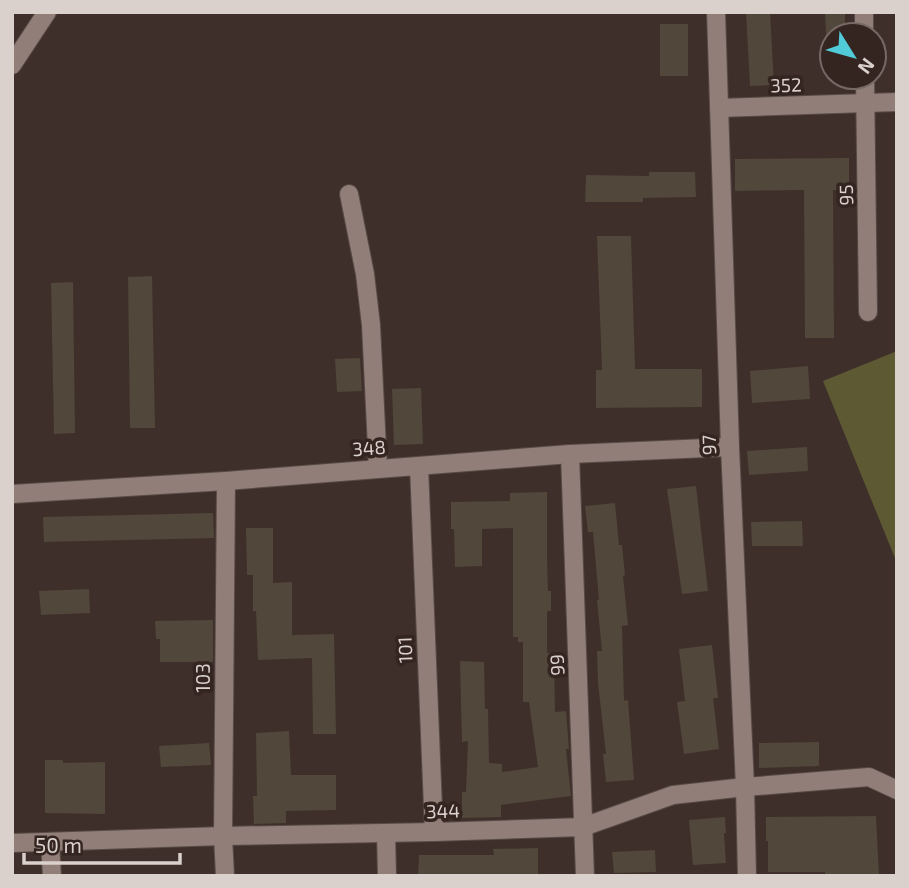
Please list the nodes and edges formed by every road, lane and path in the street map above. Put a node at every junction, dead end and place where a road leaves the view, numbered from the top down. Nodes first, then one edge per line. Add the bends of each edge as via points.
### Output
1 (47, 12) edge
2 (716, 12) edge
3 (12, 65) edge
4 (865, 91) edge
5 (897, 102) edge
6 (865, 103) junction
7 (719, 108) junction
8 (349, 194) dead end
9 (868, 312) dead end
10 (730, 447) junction
11 (570, 454) junction
12 (419, 466) junction
13 (378, 469) junction
14 (226, 481) junction
15 (12, 495) edge
16 (745, 787) junction
17 (897, 790) edge
18 (583, 827) junction
19 (434, 832) junction
20 (386, 834) junction
21 (223, 836) junction
22 (12, 843) edge
23 (50, 843) junction
24 (52, 876) edge
25 (225, 876) edge
26 (387, 876) edge
27 (585, 876) edge
28 (747, 876) edge

1 - 3 street
2 - 7 street, 97
4 - 6 street, 95
5 - 6 street, 352
6 - 7 street, 352
6 - 9 street, 95
7 - 10 street, 97
8 - 13 street via 371,325
10 - 11 street, 348
10 - 16 street, 97
11 - 12 street, 348
11 - 18 street, 99
12 - 13 street, 348
12 - 19 street, 101
13 - 14 street, 348
14 - 15 street, 348
14 - 21 street, 103
16 - 17 street, 344 via 869,777
16 - 18 street, 344 via 673,795
16 - 28 street, 97
18 - 19 street, 344
18 - 27 street, 99
19 - 20 street, 344
20 - 21 street, 344
20 - 26 street
21 - 23 street, 344
21 - 25 street, 103
22 - 23 street, 344
23 - 24 street

